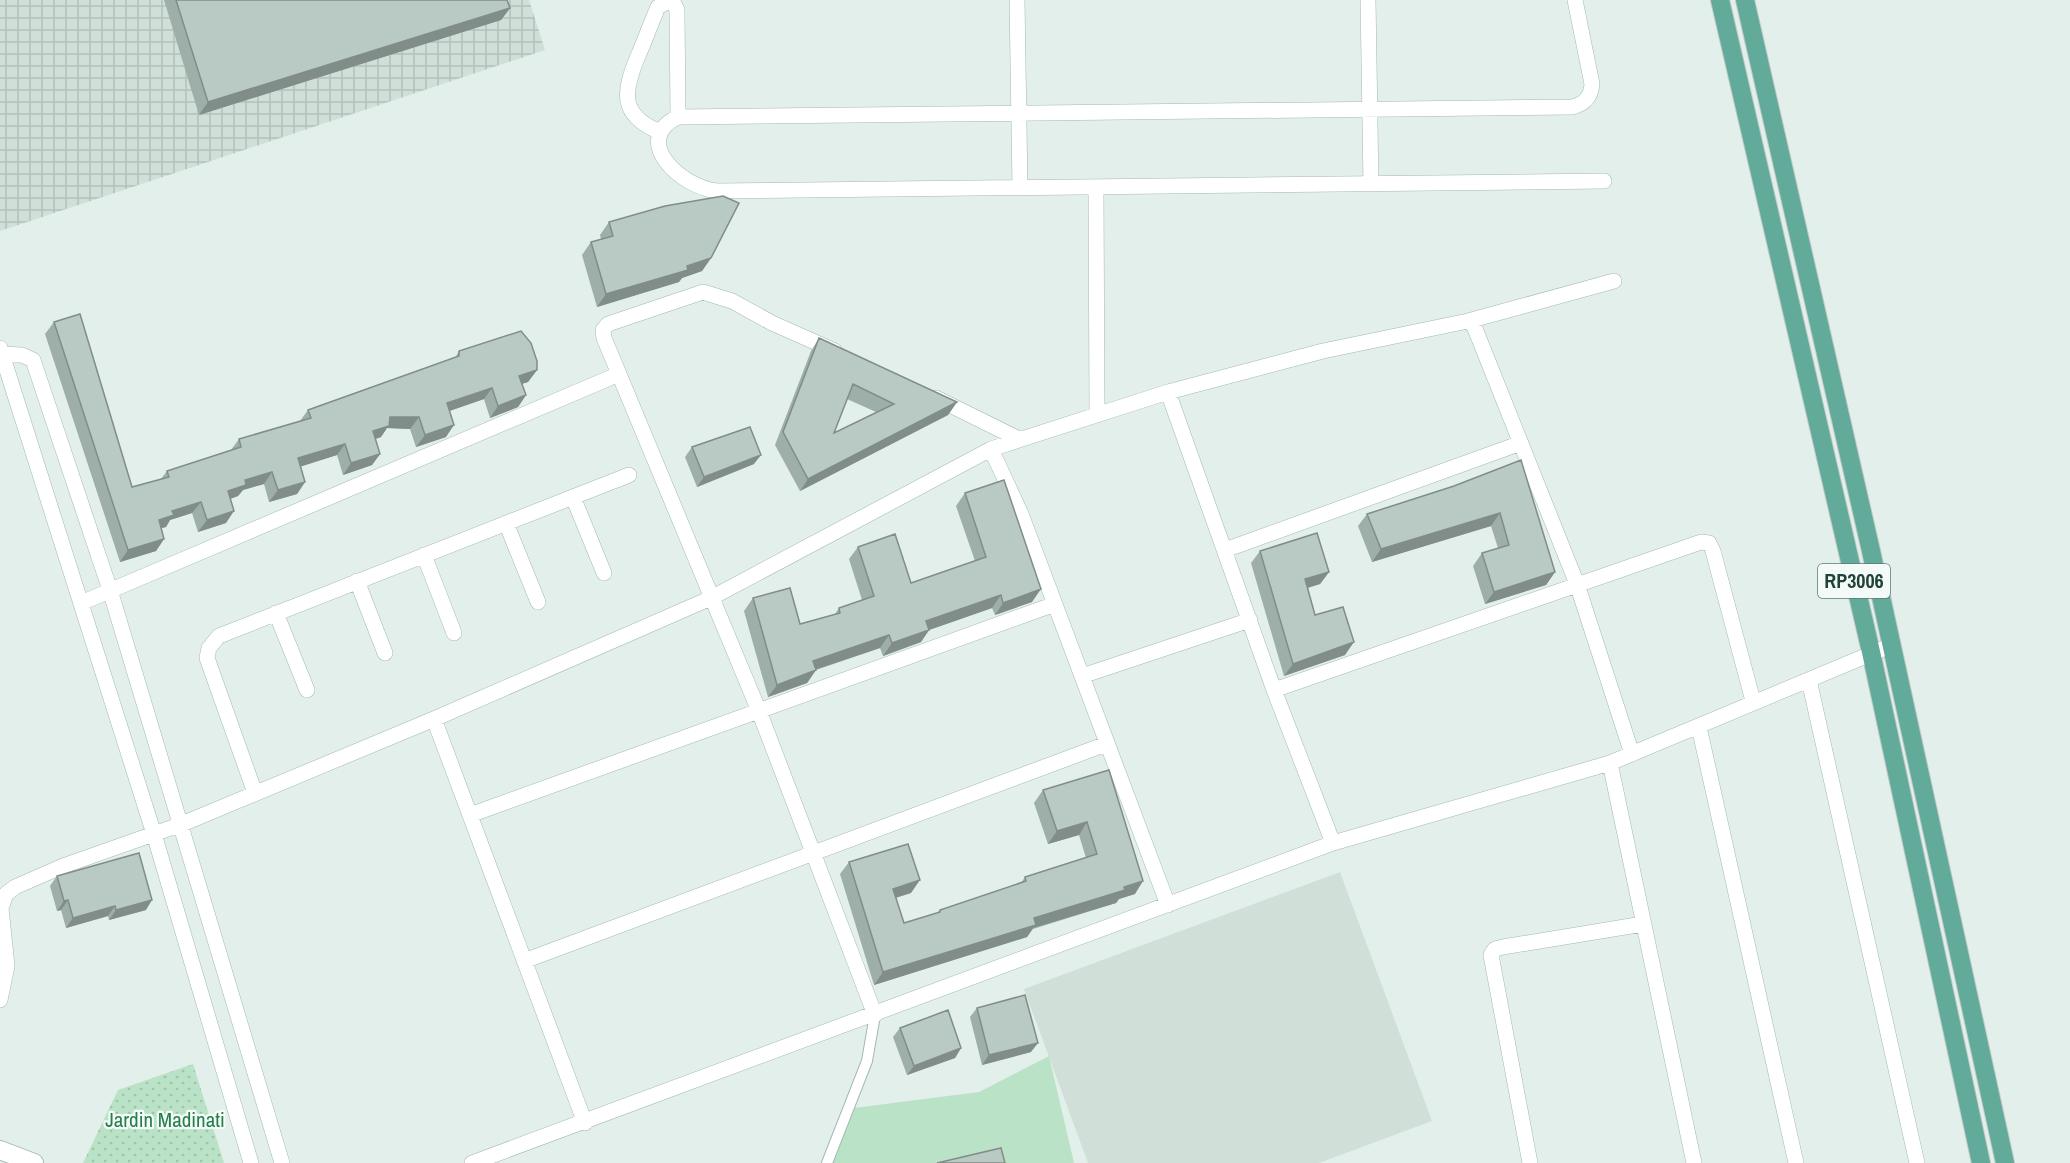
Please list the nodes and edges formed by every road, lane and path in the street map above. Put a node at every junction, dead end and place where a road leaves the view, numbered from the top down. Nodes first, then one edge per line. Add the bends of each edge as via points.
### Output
1 (1017, 0) edge
2 (1368, 0) edge
3 (1575, 0) edge
4 (1720, 0) edge
5 (1745, 0) edge
6 (1370, 109) junction
7 (1019, 113) junction
8 (678, 117) junction
9 (660, 132) junction
10 (1604, 181) dead end
11 (1371, 184) junction
12 (1020, 188) junction
13 (1096, 188) junction
14 (1614, 281) dead end
15 (1468, 321) junction
16 (1, 352) edge
17 (847, 356) edge
18 (619, 374) junction
19 (919, 390) edge
20 (1168, 392) junction
21 (1097, 414) junction
22 (1019, 439) junction
23 (1521, 443) junction
24 (991, 449) junction
25 (629, 475) dead end
26 (573, 497) junction
27 (506, 523) junction
28 (1225, 550) junction
29 (424, 555) junction
30 (604, 573) dead end
31 (357, 581) junction
32 (1577, 584) junction
33 (110, 590) junction
34 (711, 598) junction
35 (538, 602) dead end
36 (81, 603) junction
37 (1055, 604) junction
38 (276, 613) junction
39 (1250, 620) junction
40 (454, 633) dead end
41 (1892, 645) junction
42 (385, 652) dead end
43 (1871, 652) junction
44 (1082, 676) junction
45 (1809, 680) junction
46 (307, 690) dead end
47 (1274, 690) junction
48 (1753, 701) junction
49 (759, 711) junction
50 (434, 719) junction
51 (1699, 727) junction
52 (1106, 744) junction
53 (1632, 754) junction
54 (1610, 763) junction
55 (255, 793) junction
56 (470, 815) junction
57 (182, 824) junction
58 (154, 834) junction
59 (1333, 843) junction
60 (812, 854) junction
61 (1168, 904) junction
62 (1642, 924) junction
63 (524, 961) junction
64 (0, 1000) edge
65 (874, 1015) junction
66 (585, 1123) junction
67 (1, 1153) edge
68 (34, 1163) edge
69 (251, 1163) edge
70 (282, 1163) edge
71 (472, 1163) edge
72 (826, 1163) edge
73 (1530, 1163) edge
74 (1694, 1163) edge
75 (1796, 1163) edge
76 (1917, 1163) edge
77 (1981, 1163) edge
78 (2005, 1163) edge

1 - 7 street
2 - 6 street
3 - 6 street via 1592,84 1588,97 1578,106
4 - 43 main road, RP3006
5 - 41 main road, RP3006
6 - 7 street
6 - 11 street
7 - 8 street
7 - 12 street
8 - 9 street via 667,122
8 - 9 street via 677,10 669,1 662,3 655,14 626,94 636,118
9 - 12 street via 659,142 668,164 684,181 706,190
10 - 11 street
11 - 13 street
12 - 13 street
13 - 21 street
14 - 15 street
15 - 20 street via 1323,351
15 - 23 street via 1474,326
16 - 33 street via 33,360
16 - 36 street
17 - 18 street via 732,301 703,292 608,324 603,330 604,338
18 - 33 street
18 - 34 street
19 - 22 street
20 - 21 street
20 - 28 street
21 - 22 street
22 - 24 street
23 - 28 street
23 - 32 street
24 - 34 street
24 - 37 street
25 - 26 street
26 - 27 street
26 - 30 street
27 - 29 street
27 - 35 street
28 - 39 street
29 - 31 street
29 - 40 street
31 - 38 street
31 - 42 street
32 - 47 street
32 - 48 street via 1701,542 1709,543
32 - 53 street
33 - 36 street
33 - 57 street
34 - 49 street
34 - 50 street
36 - 58 street
37 - 44 street
37 - 49 street
38 - 46 street
38 - 55 street via 219,636 208,653
39 - 44 street
39 - 47 street
41 - 43 street
41 - 78 main road, RP3006
43 - 45 street
43 - 77 main road, RP3006
44 - 52 street
45 - 48 street
45 - 76 street
47 - 59 street
48 - 51 street
49 - 56 street
49 - 60 street
50 - 55 street
50 - 56 street
51 - 53 street
51 - 75 street
52 - 60 street
52 - 61 street
53 - 54 street
54 - 59 street
54 - 62 street
55 - 57 street
56 - 63 street
57 - 58 street
57 - 70 street
58 - 64 street via 63,866 6,894 1,921 7,966
58 - 69 street
59 - 61 street
60 - 63 street
60 - 65 street
61 - 65 street
62 - 73 street via 1503,947 1491,955
62 - 74 street
63 - 66 street
65 - 66 street
65 - 72 street via 867,1061
66 - 71 street
67 - 68 street

